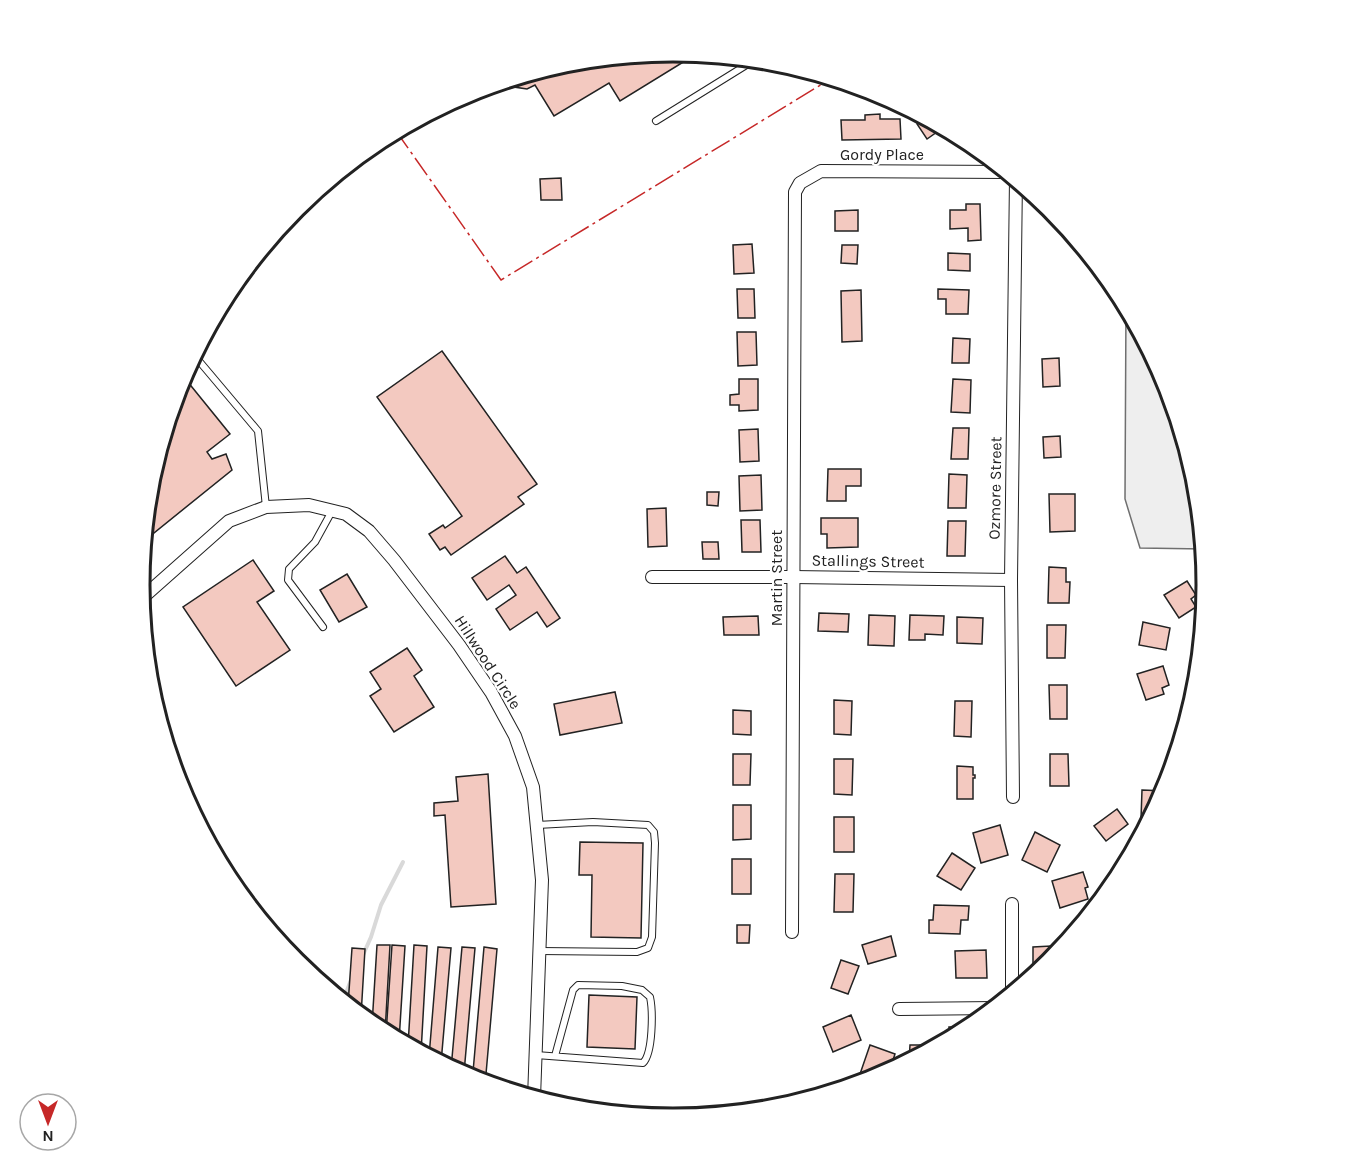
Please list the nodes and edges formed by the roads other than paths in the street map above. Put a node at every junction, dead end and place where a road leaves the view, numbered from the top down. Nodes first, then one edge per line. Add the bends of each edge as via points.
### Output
1 (744, 66) edge
2 (656, 121) dead end
3 (994, 172) edge
4 (1016, 189) edge
5 (794, 224) joint
6 (200, 363) edge
7 (266, 507) junction
8 (332, 511) junction
9 (652, 577) dead end
10 (793, 577) junction
11 (1011, 580) junction
12 (150, 591) edge
13 (322, 627) dead end
14 (1013, 797) dead end
15 (537, 825) junction
16 (1012, 904) dead end
17 (792, 932) dead end
18 (540, 951) junction
19 (1012, 984) edge
20 (981, 1008) edge
21 (899, 1009) dead end
22 (536, 1055) junction
23 (555, 1056) junction
24 (534, 1090) edge

1 - 2 lane
3 - 5 street, Gordy Place via 821,171 800,183 795,192
4 - 11 street, Ozmore Street
5 - 10 street, Martin Street
6 - 7 lane via 258,431
7 - 8 street, Hillwood Circle via 309,505
7 - 12 street, Hillwood Circle via 229,521
8 - 13 lane via 315,542 289,569 288,580
8 - 15 street, Hillwood Circle via 346,514 369,531 422,595 491,692 515,736 533,787
9 - 10 street, Stallings Street
10 - 11 street, Stallings Street
10 - 17 street, Martin Street
11 - 14 street, Ozmore Street
15 - 18 street, Hillwood Circle via 542,880
15 - 18 lane via 648,825 654,832 655,843 652,937 648,948 637,952
16 - 19 street
18 - 22 street, Hillwood Circle
20 - 21 street
22 - 23 lane
22 - 24 street, Hillwood Circle
23 - 23 lane via 643,1063 647,1059 651,1024 650,997 642,990 622,986 578,985 573,990

